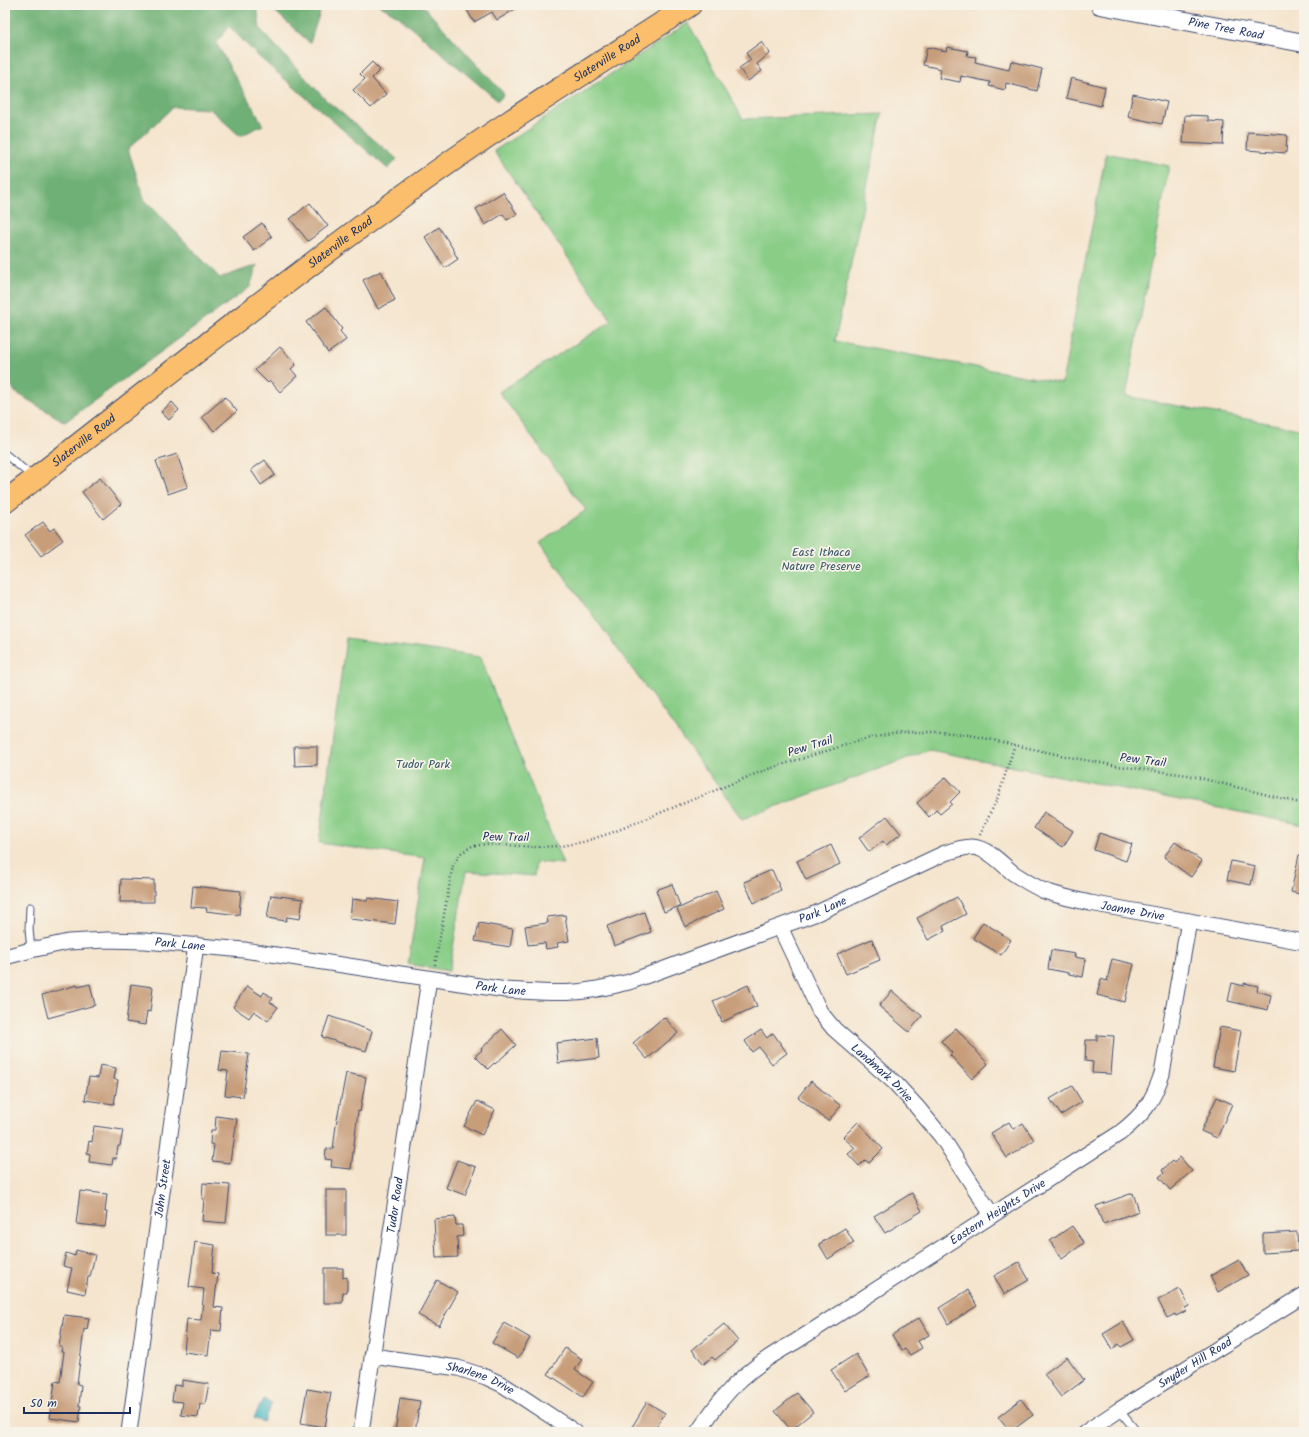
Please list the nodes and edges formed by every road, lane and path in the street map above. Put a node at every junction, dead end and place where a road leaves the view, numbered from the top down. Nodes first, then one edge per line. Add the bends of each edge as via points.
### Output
1 (690, 5) edge
2 (1100, 5) edge
3 (1304, 43) edge
4 (5, 454) edge
5 (35, 478) junction
6 (5, 502) edge
7 (1015, 744) junction
8 (1304, 804) edge
9 (974, 847) junction
10 (30, 906) dead end
11 (1189, 921) junction
12 (780, 927) junction
13 (1304, 942) edge
14 (196, 945) junction
15 (31, 950) junction
16 (5, 957) edge
17 (429, 979) junction
18 (992, 1215) junction
19 (1304, 1295) edge
20 (372, 1356) junction
21 (1119, 1410) junction
22 (129, 1432) edge
23 (361, 1432) edge
24 (575, 1432) edge
25 (698, 1432) edge
26 (1086, 1432) edge
27 (1138, 1432) edge

1 - 5 highway, Slaterville Road via 502,127 401,197
2 - 3 street, Pine Tree Road
4 - 5 lane
5 - 6 highway, Slaterville Road
7 - 8 path, Pew Trail via 1117,766 1188,774
7 - 9 path via 998,797
7 - 17 path, Pew Trail via 970,734 942,732 913,732 864,739 765,770 584,842 535,847 487,844 472,846 461,853 453,865 435,964
9 - 11 street, Joanne Drive via 991,855 1014,874 1043,890 1063,897
9 - 12 street, Park Lane via 945,853 817,913
10 - 15 lane
11 - 13 street, Joanne Drive
11 - 18 street, Eastern Heights Drive via 1162,1074 1147,1108 1136,1121 1120,1133
12 - 17 street, Park Lane via 629,982 602,988 546,993
12 - 18 street, Landmark Drive via 820,1012 840,1035 895,1083 917,1107 941,1136
14 - 15 street, Park Lane via 107,940 68,942
14 - 17 street, Park Lane
14 - 22 street, John Street
15 - 16 street, Park Lane
17 - 20 street, Tudor Road
18 - 25 street, Eastern Heights Drive via 770,1356 735,1384
19 - 21 street, Snyder Hill Road
20 - 23 street, Tudor Road
20 - 24 street, Sharlene Drive via 458,1368 486,1377 516,1393
21 - 26 street, Snyder Hill Road
21 - 27 lane

